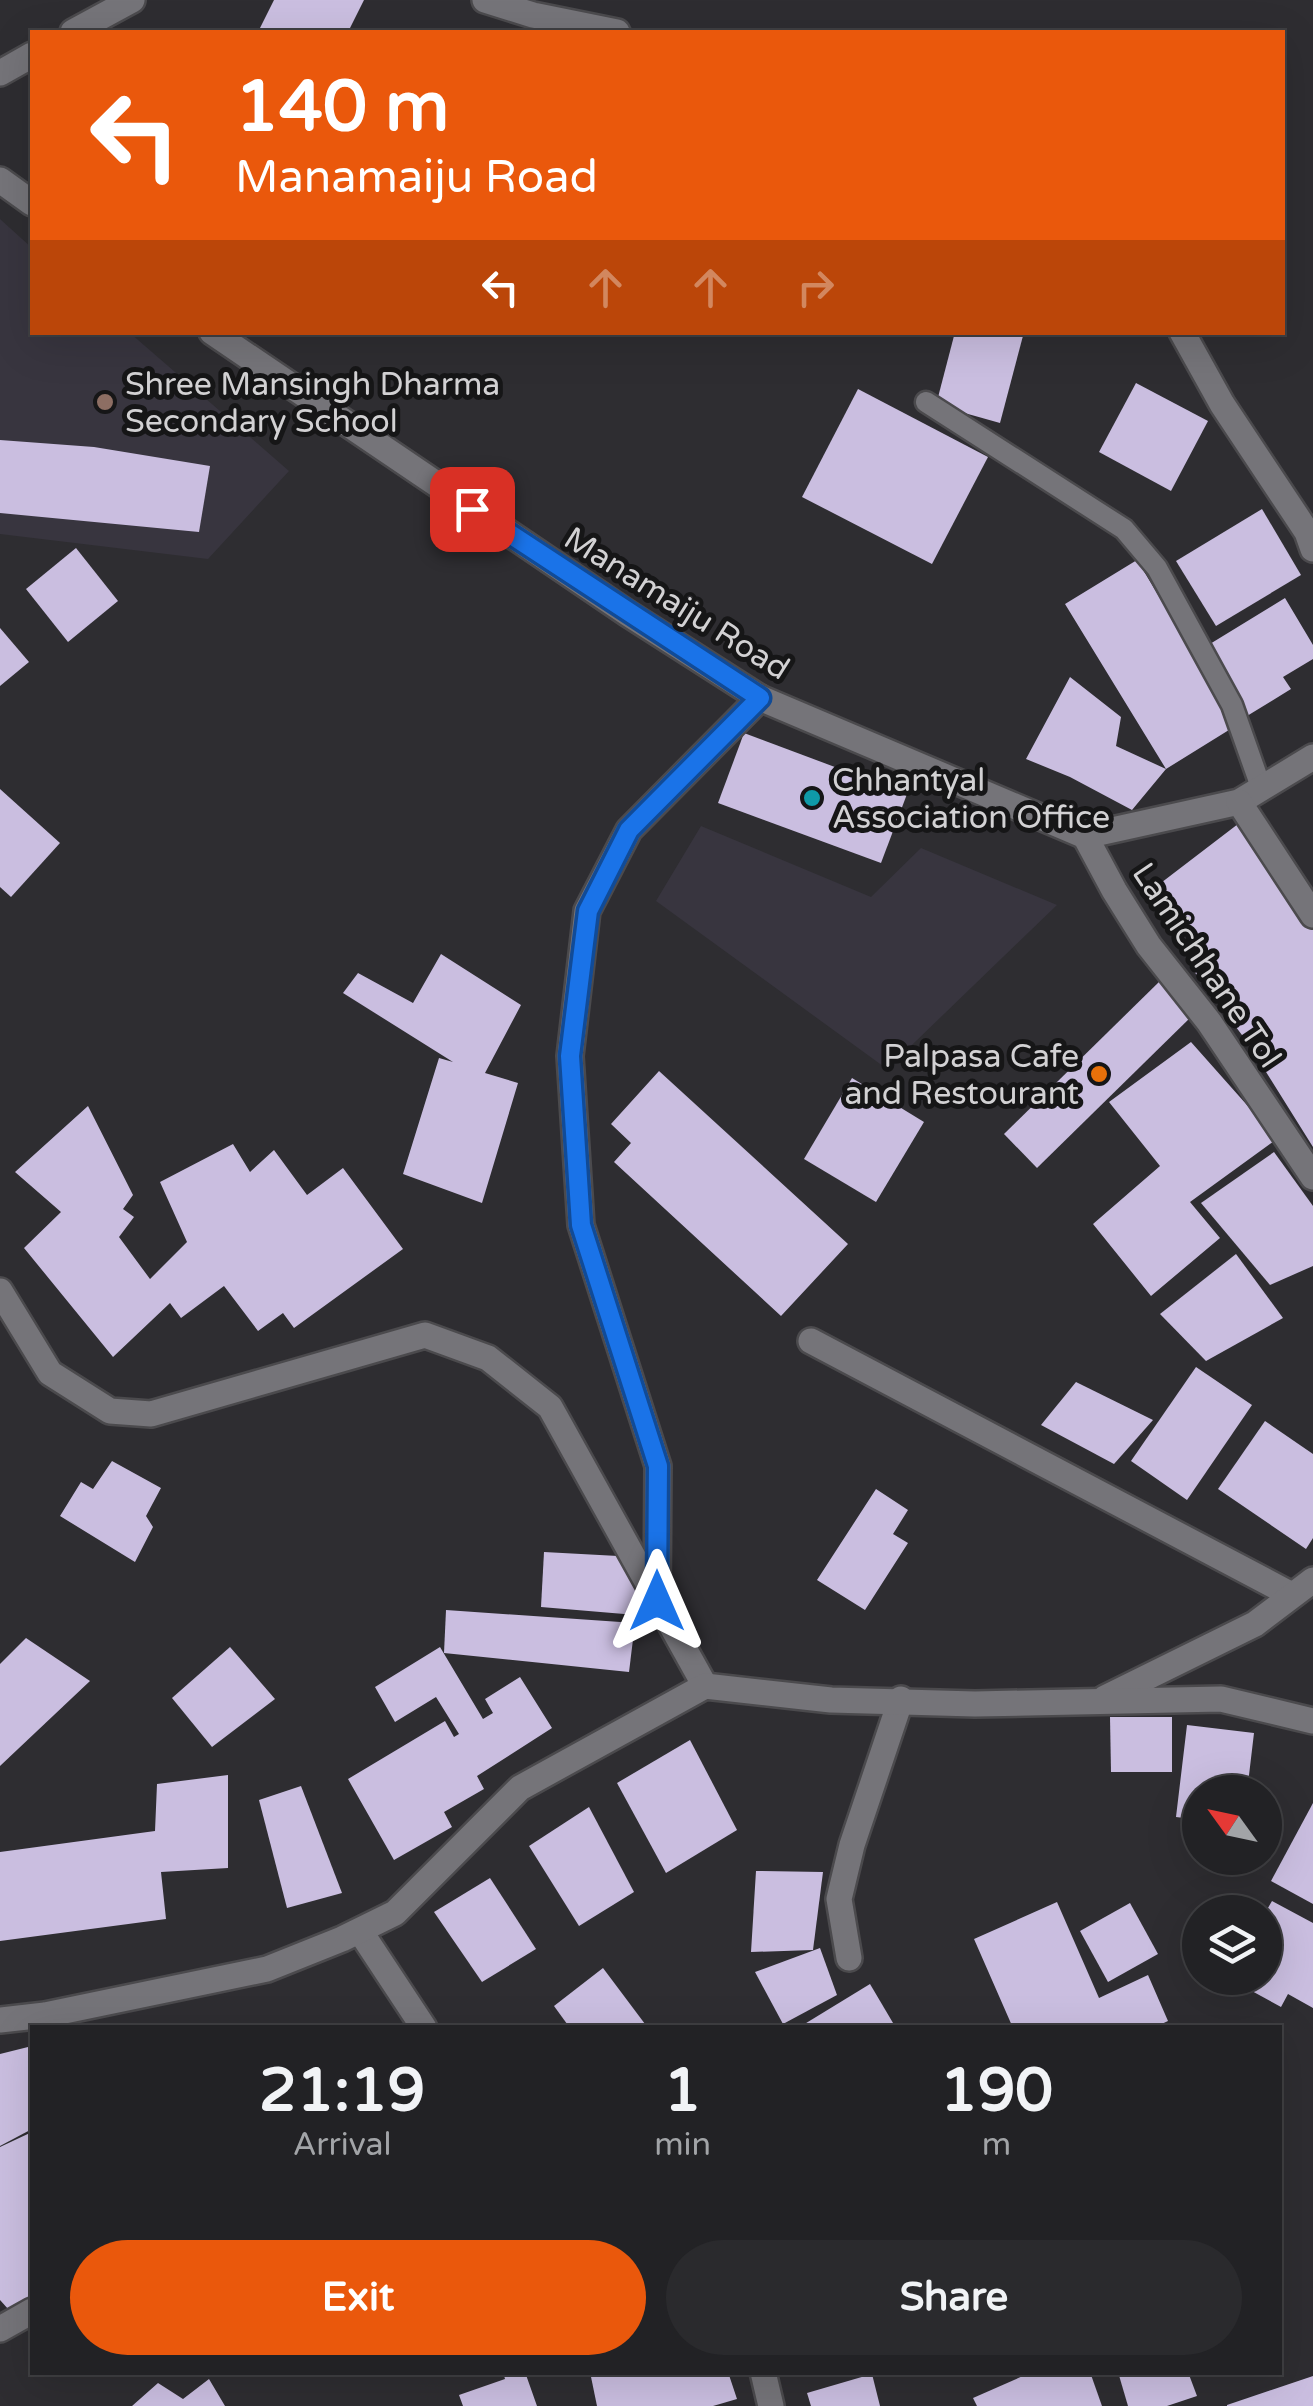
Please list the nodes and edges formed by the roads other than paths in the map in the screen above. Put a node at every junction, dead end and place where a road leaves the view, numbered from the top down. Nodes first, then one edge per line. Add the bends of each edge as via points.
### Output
1 (132, 0) edge
2 (485, 0) edge
3 (77, 30) edge
4 (607, 30) edge
5 (30, 56) edge
6 (0, 72) edge
7 (0, 180) edge
8 (30, 202) edge
9 (216, 335) edge
10 (1184, 335) edge
11 (926, 402) dead end
12 (1313, 549) edge
13 (760, 698) junction
14 (1313, 757) edge
15 (1262, 790) junction
16 (1239, 802) junction
17 (1085, 836) junction
18 (1313, 915) edge
19 (1313, 1178) edge
20 (0, 1291) edge
21 (811, 1341) dead end
22 (1313, 1580) edge
23 (1290, 1594) junction
24 (657, 1601) junction
25 (704, 1686) junction
26 (900, 1700) junction
27 (1094, 1704) junction
28 (1313, 1722) edge
29 (360, 1931) junction
30 (850, 1958) dead end
31 (0, 2020) edge
32 (422, 2025) edge
33 (30, 2312) edge
34 (0, 2329) edge
35 (763, 2375) edge
36 (770, 2406) edge

1 - 3 street
2 - 4 street
5 - 6 street
7 - 8 street
9 - 13 street, Manamaiju Road
10 - 12 street
11 - 15 lane via 1124,529 1146,554 1232,705
13 - 17 street, Manamaiju Road
13 - 24 street via 629,830 588,911 570,1056 581,1225 658,1466
14 - 15 street
15 - 16 street
16 - 17 street
16 - 18 street
17 - 19 street, Lamichhane Tol via 1150,946
20 - 24 street via 50,1373 110,1411 169,1410 425,1335 488,1358 550,1408
21 - 23 street
22 - 23 street
23 - 27 street via 1255,1624
24 - 25 street
25 - 26 street
25 - 29 street via 520,1788 395,1913
26 - 27 street
26 - 30 street via 839,1899
27 - 28 street via 1221,1700
29 - 31 street via 267,1969
29 - 32 street
33 - 34 street
35 - 36 street

